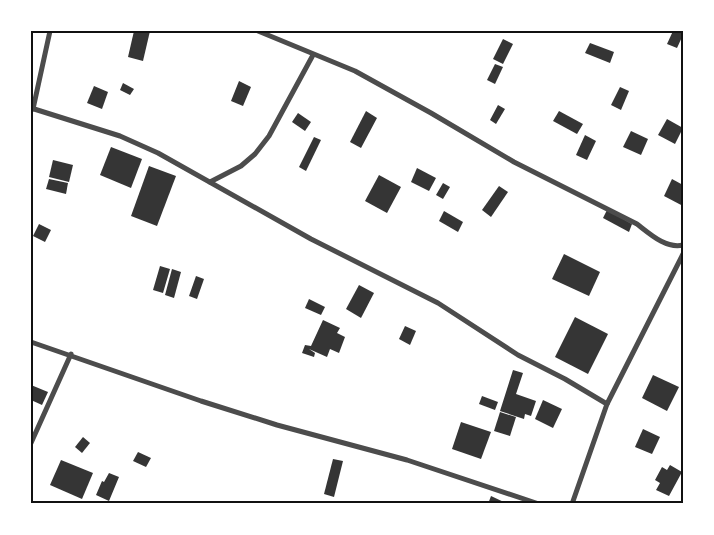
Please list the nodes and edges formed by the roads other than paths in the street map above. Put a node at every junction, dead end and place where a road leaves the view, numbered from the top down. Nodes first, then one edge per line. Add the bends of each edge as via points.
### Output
1 (50, 31) edge
2 (258, 31) edge
3 (313, 54) junction
4 (32, 108) edge
5 (210, 182) junction
6 (683, 245) edge
7 (683, 254) edge
8 (31, 342) edge
9 (71, 354) junction
10 (607, 404) junction
11 (31, 443) edge
12 (539, 504) edge
13 (572, 504) edge

1 - 4 street
2 - 3 street
3 - 5 street via 255,154
3 - 6 street via 355,71 514,162 637,224 654,237 674,246
4 - 5 street via 120,136
5 - 10 street via 311,239 438,303 518,355
7 - 10 street
8 - 9 street
9 - 11 street
9 - 12 street via 201,401 407,460
10 - 13 street

